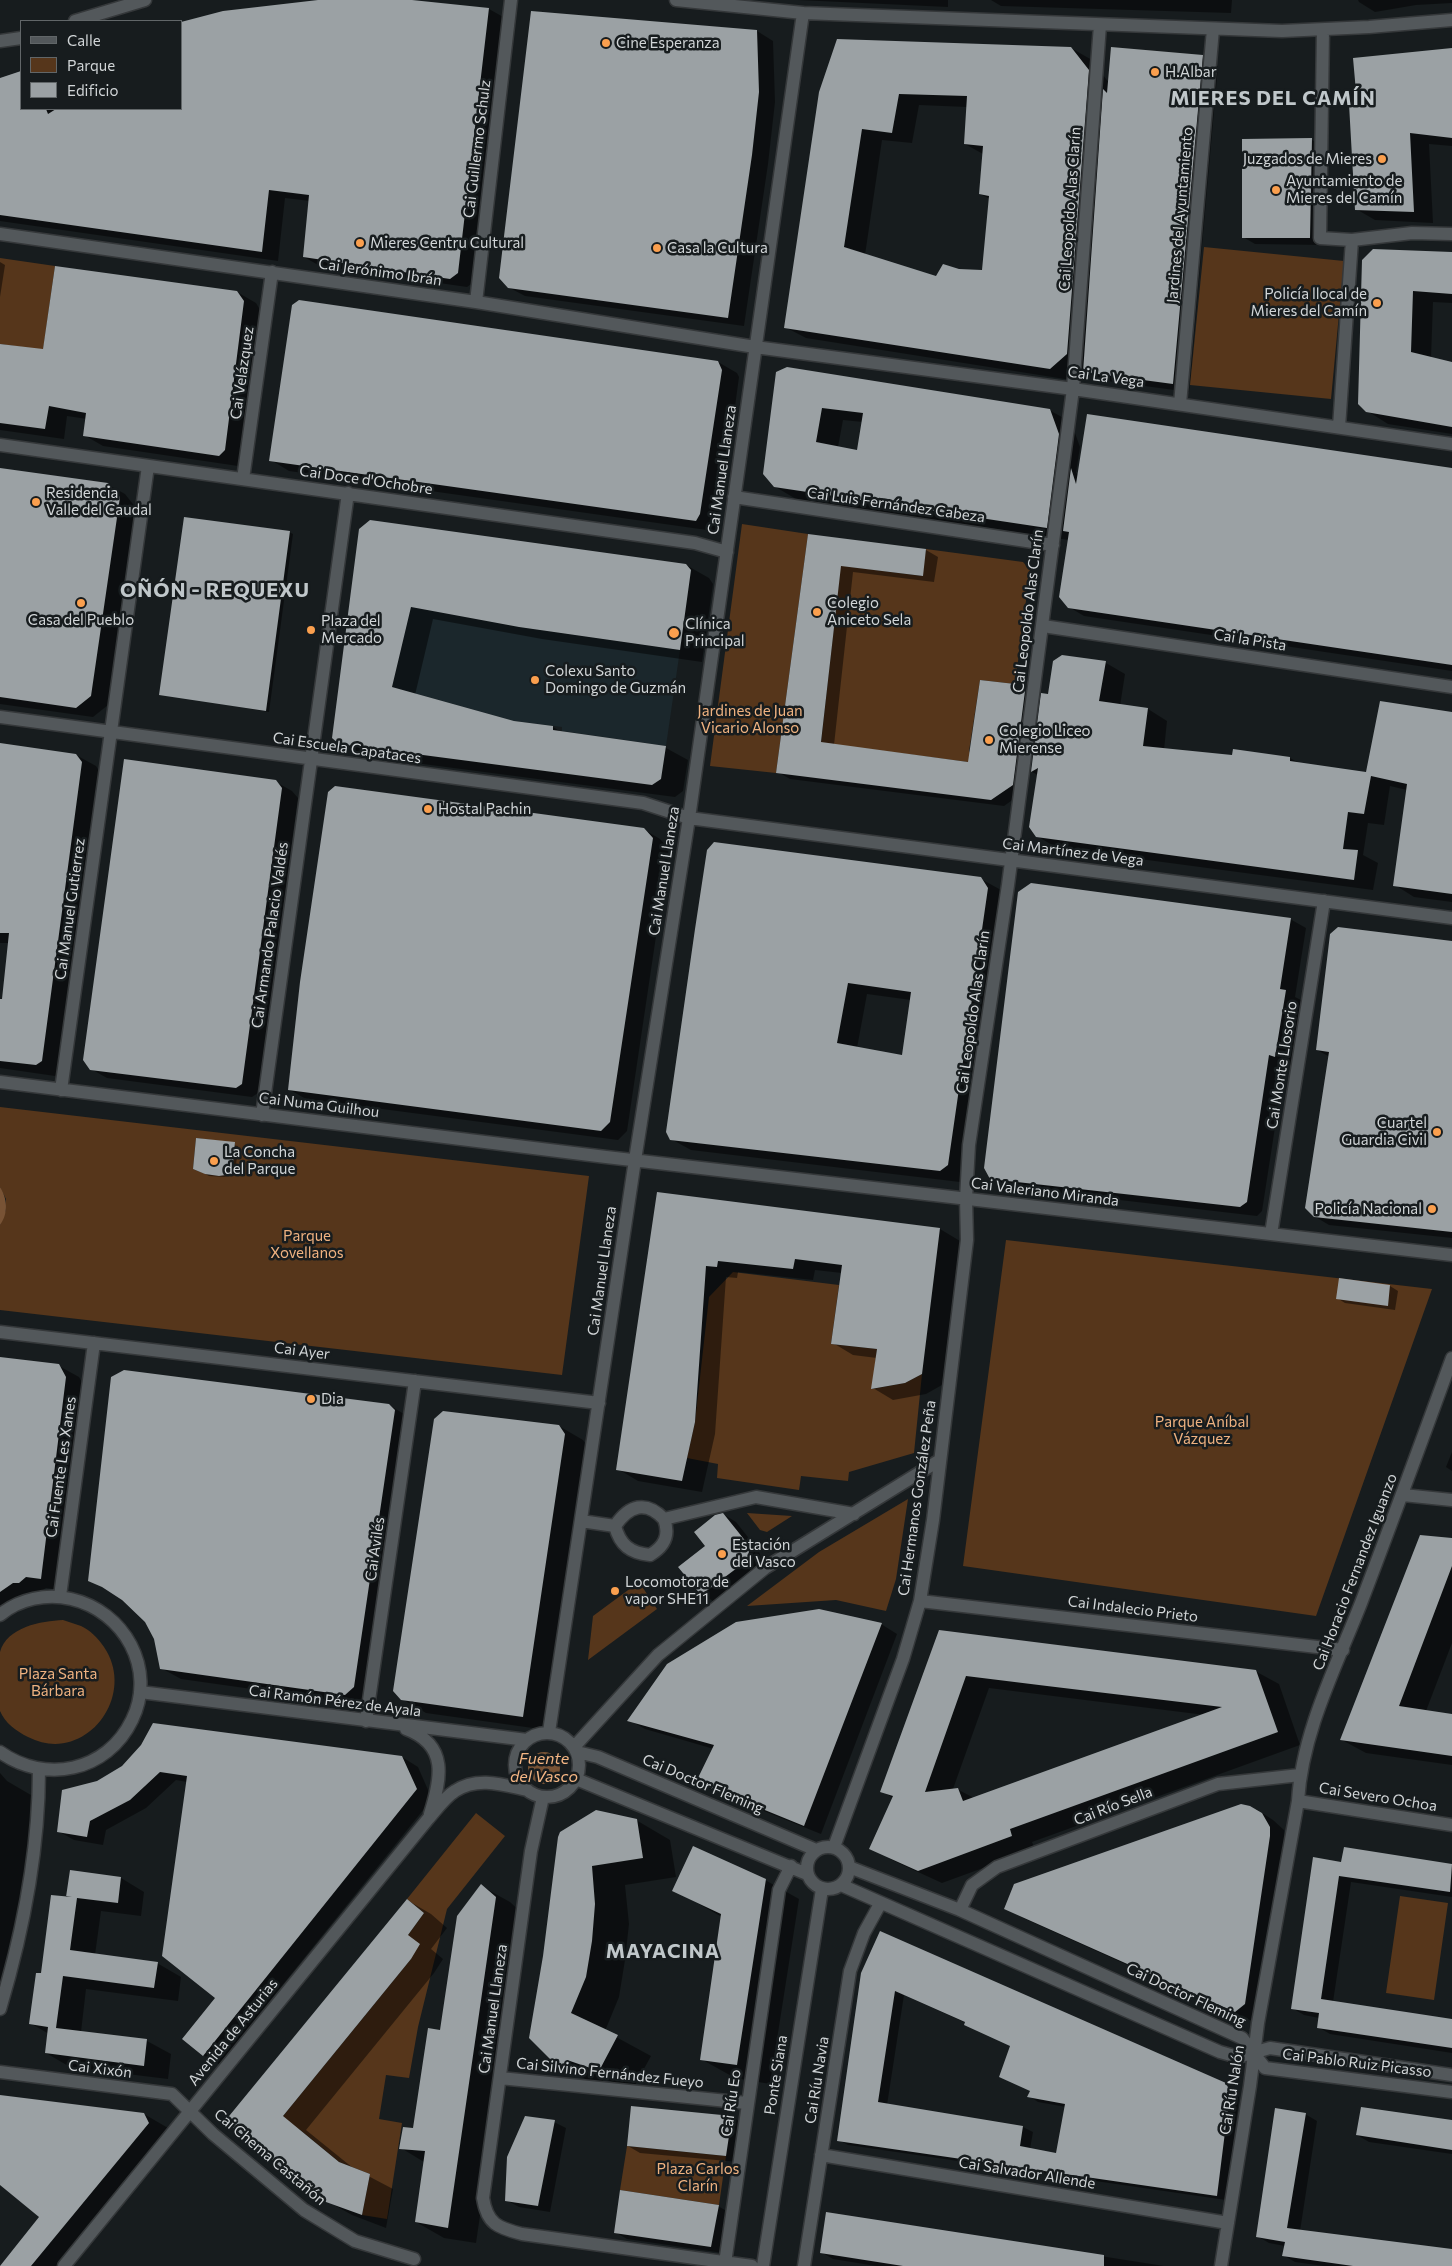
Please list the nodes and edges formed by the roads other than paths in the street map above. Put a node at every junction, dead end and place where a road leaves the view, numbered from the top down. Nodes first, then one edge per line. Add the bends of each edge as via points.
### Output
1 (145, 0) edge
2 (511, 0) edge
3 (676, 0) edge
4 (803, 13) junction
5 (78, 20) edge
6 (1452, 20) edge
7 (1100, 25) junction
8 (1213, 29) junction
9 (1323, 30) junction
10 (20, 38) edge
11 (0, 41) edge
12 (0, 234) edge
13 (1452, 234) edge
14 (1352, 240) junction
15 (272, 272) junction
16 (476, 302) junction
17 (755, 347) junction
18 (1073, 388) junction
19 (1180, 404) junction
20 (1339, 427) junction
21 (1452, 444) edge
22 (0, 445) edge
23 (148, 466) junction
24 (243, 479) junction
25 (348, 493) junction
26 (734, 498) junction
27 (1053, 545) junction
28 (726, 552) junction
29 (1042, 626) junction
30 (1452, 687) edge
31 (0, 717) edge
32 (111, 733) junction
33 (310, 760) junction
34 (689, 818) junction
35 (1011, 860) junction
36 (1324, 901) junction
37 (1452, 918) edge
38 (0, 1082) edge
39 (61, 1090) junction
40 (262, 1115) junction
41 (635, 1160) junction
42 (966, 1199) junction
43 (1271, 1234) junction
44 (1452, 1255) edge
45 (0, 1332) edge
46 (94, 1343) junction
47 (1452, 1358) edge
48 (416, 1381) junction
49 (599, 1403) junction
50 (940, 1460) junction
51 (1403, 1495) junction
52 (1452, 1500) edge
53 (854, 1514) junction
54 (664, 1519) junction
55 (581, 1521) junction
56 (615, 1526) junction
57 (60, 1596) junction
58 (920, 1601) junction
59 (0, 1615) edge
60 (1343, 1650) junction
61 (140, 1692) junction
62 (366, 1722) junction
63 (393, 1724) junction
64 (549, 1732) junction
65 (527, 1740) junction
66 (576, 1749) junction
67 (0, 1752) edge
68 (39, 1770) junction
69 (1300, 1776) junction
70 (576, 1779) junction
71 (528, 1790) junction
72 (543, 1797) junction
73 (1298, 1801) junction
74 (428, 1819) junction
75 (1452, 1825) edge
76 (834, 1848) junction
77 (816, 1850) junction
78 (792, 1866) junction
79 (850, 1867) junction
80 (807, 1874) junction
81 (841, 1885) junction
82 (822, 1889) junction
83 (880, 1904) junction
84 (960, 1910) junction
85 (0, 2009) edge
86 (1255, 2053) junction
87 (0, 2072) edge
88 (1452, 2075) edge
89 (500, 2078) junction
90 (1452, 2092) edge
91 (747, 2103) junction
92 (190, 2110) junction
93 (821, 2156) junction
94 (1228, 2223) junction
95 (414, 2259) dead end
96 (725, 2263) junction
97 (64, 2266) edge
98 (752, 2266) edge
99 (763, 2266) edge
100 (804, 2266) edge
101 (1220, 2266) edge

1 - 5 street
2 - 16 street, Cai Guillermo Schulz
3 - 4 street
4 - 7 street
4 - 17 street, Cai Manuel Llaneza
6 - 9 street
7 - 8 street
7 - 18 street, Cai Leopoldo Alas Clarín
8 - 9 street
8 - 19 street, Jardines del Ayuntamiento
9 - 14 street via 1320,238
10 - 11 street
12 - 15 street, Cai Jerónimo Ibrán
13 - 14 street via 1412,233
14 - 20 street
15 - 16 street, Cai Jerónimo Ibrán
15 - 24 street, Cai Velázquez
16 - 17 street, Cai Jerónimo Ibrán
17 - 18 street, Cai La Vega
17 - 26 street, Cai Manuel Llaneza
18 - 19 street, Cai La Vega
18 - 27 street, Cai Leopoldo Alas Clarín
19 - 20 street, Cai La Vega
20 - 21 street, Cai La Vega
22 - 23 street, Cai Doce d'Ochobre
23 - 24 street, Cai Doce d'Ochobre
23 - 32 street
24 - 25 street, Cai Doce d'Ochobre
25 - 28 street, Cai Doce d'Ochobre via 695,543
25 - 33 street
26 - 27 street, Cai Luis Fernández Cabeza
26 - 28 street, Cai Manuel Llaneza
27 - 29 street, Cai Leopoldo Alas Clarín
28 - 34 street, Cai Manuel Llaneza
29 - 30 street, Cai la Pista
29 - 35 street, Cai Leopoldo Alas Clarín
31 - 32 street, Cai Escuela Capataces
32 - 33 street, Cai Escuela Capataces
32 - 39 street, Cai Manuel Gutierrez
33 - 34 street, Cai Escuela Capataces via 643,803
33 - 40 street, Cai Armando Palacio Valdés
34 - 35 street, Cai Martínez de Vega
34 - 41 street, Cai Manuel Llaneza
35 - 36 street, Cai Martínez de Vega
35 - 42 street, Cai Leopoldo Alas Clarín via 969,1145
36 - 37 street, Cai Martínez de Vega
36 - 43 street, Cai Monte Llosorio
38 - 39 street, Cai Numa Guilhou
39 - 40 street, Cai Numa Guilhou
40 - 41 street, Cai Numa Guilhou
41 - 42 street, Cai Valeriano Miranda
41 - 49 street, Cai Manuel Llaneza
42 - 43 street, Cai Valeriano Miranda
42 - 50 street, Cai Hermanos González Peña via 967,1240
43 - 44 street, Cai Valeriano Miranda
45 - 46 street, Cai Ayer
46 - 48 street, Cai Ayer
46 - 57 street, Cai Fuente Les Xanes
47 - 51 street, Cai Horacio Fernandez Iguanzo
48 - 49 street, Cai Ayer
48 - 62 street, Cai Avilés
49 - 55 street, Cai Manuel Llaneza
50 - 53 street
50 - 58 street, Cai Hermanos González Peña
51 - 52 street
51 - 60 street, Cai Horacio Fernandez Iguanzo
53 - 54 street via 756,1497
53 - 66 street via 765,1568 658,1655
54 - 56 street via 655,1509 641,1507 622,1515
54 - 56 street via 668,1529 666,1540 650,1555 629,1550 619,1540
55 - 56 street
55 - 64 street, Cai Manuel Llaneza
57 - 59 street via 33,1598 8,1608
57 - 61 street via 87,1602 110,1617 128,1639 138,1665
58 - 60 street, Cai Indalecio Prieto
58 - 76 street, Cai Hermanos González Peña via 903,1659
60 - 69 street, Cai Horacio Fernandez Iguanzo via 1312,1728
61 - 62 street, Cai Ramón Pérez de Ayala
61 - 68 street via 132,1720 116,1743 94,1760 68,1769
62 - 63 street, Cai Ramón Pérez de Ayala
63 - 65 street, Cai Ramón Pérez de Ayala
63 - 74 street, Avenida de Asturias via 415,1732 431,1744 440,1765 439,1786
64 - 65 street
64 - 66 street via 568,1739
65 - 71 street via 516,1756 515,1765 517,1775
66 - 70 street via 580,1763
66 - 77 street, Cai Doctor Fleming
67 - 68 street via 14,1762
68 - 85 street via 39,1800 26,1900 14,1964
69 - 73 street, Cai Horacio Fernandez Iguanzo
69 - 84 street, Cai Río Sella via 1218,1784 997,1867 972,1885
70 - 72 street via 562,1794
70 - 78 street
71 - 72 street
71 - 74 street, Avenida de Asturias via 487,1782 473,1783 455,1791
72 - 89 street, Cai Manuel Llaneza via 531,1851
73 - 75 street, Cai Severo Ochoa
73 - 86 street, Cai Ríu Nalón
74 - 92 street, Avenida de Asturias
76 - 77 street, Cai Doctor Fleming
76 - 79 street, Cai Doctor Fleming via 845,1855
77 - 80 street via 808,1861
78 - 80 street
78 - 91 street, Cai Ríu Eo via 779,1890
79 - 81 street
79 - 84 street, Cai Doctor Fleming
80 - 82 street
81 - 82 street
81 - 83 street
82 - 99 street, Ponte Siana
83 - 86 street via 1220,2052 1238,2057
83 - 93 street, Cai Ríu Navia via 864,1933 850,1971
84 - 86 street, Cai Doctor Fleming via 1242,2038
86 - 88 street, Cai Pablo Ruiz Picasso via 1270,2048
86 - 90 street, Cai Pablo Ruiz Picasso via 1265,2068
86 - 94 street, Cai Ríu Nalón
87 - 92 street, Cai Xixón via 172,2094
89 - 91 street, Cai Silvino Fernández Fueyo
89 - 96 street, Cai Manuel Llaneza via 483,2198 485,2212 493,2223 522,2234
91 - 96 street, Cai Ríu Eo
92 - 95 street, Cai Chema Castañón via 213,2134 304,2210 354,2241
92 - 97 street, Avenida de Asturias
93 - 94 street, Cai Salvador Allende
93 - 100 street, Cai Ríu Navia
94 - 101 street, Cai Ríu Nalón
96 - 98 street

